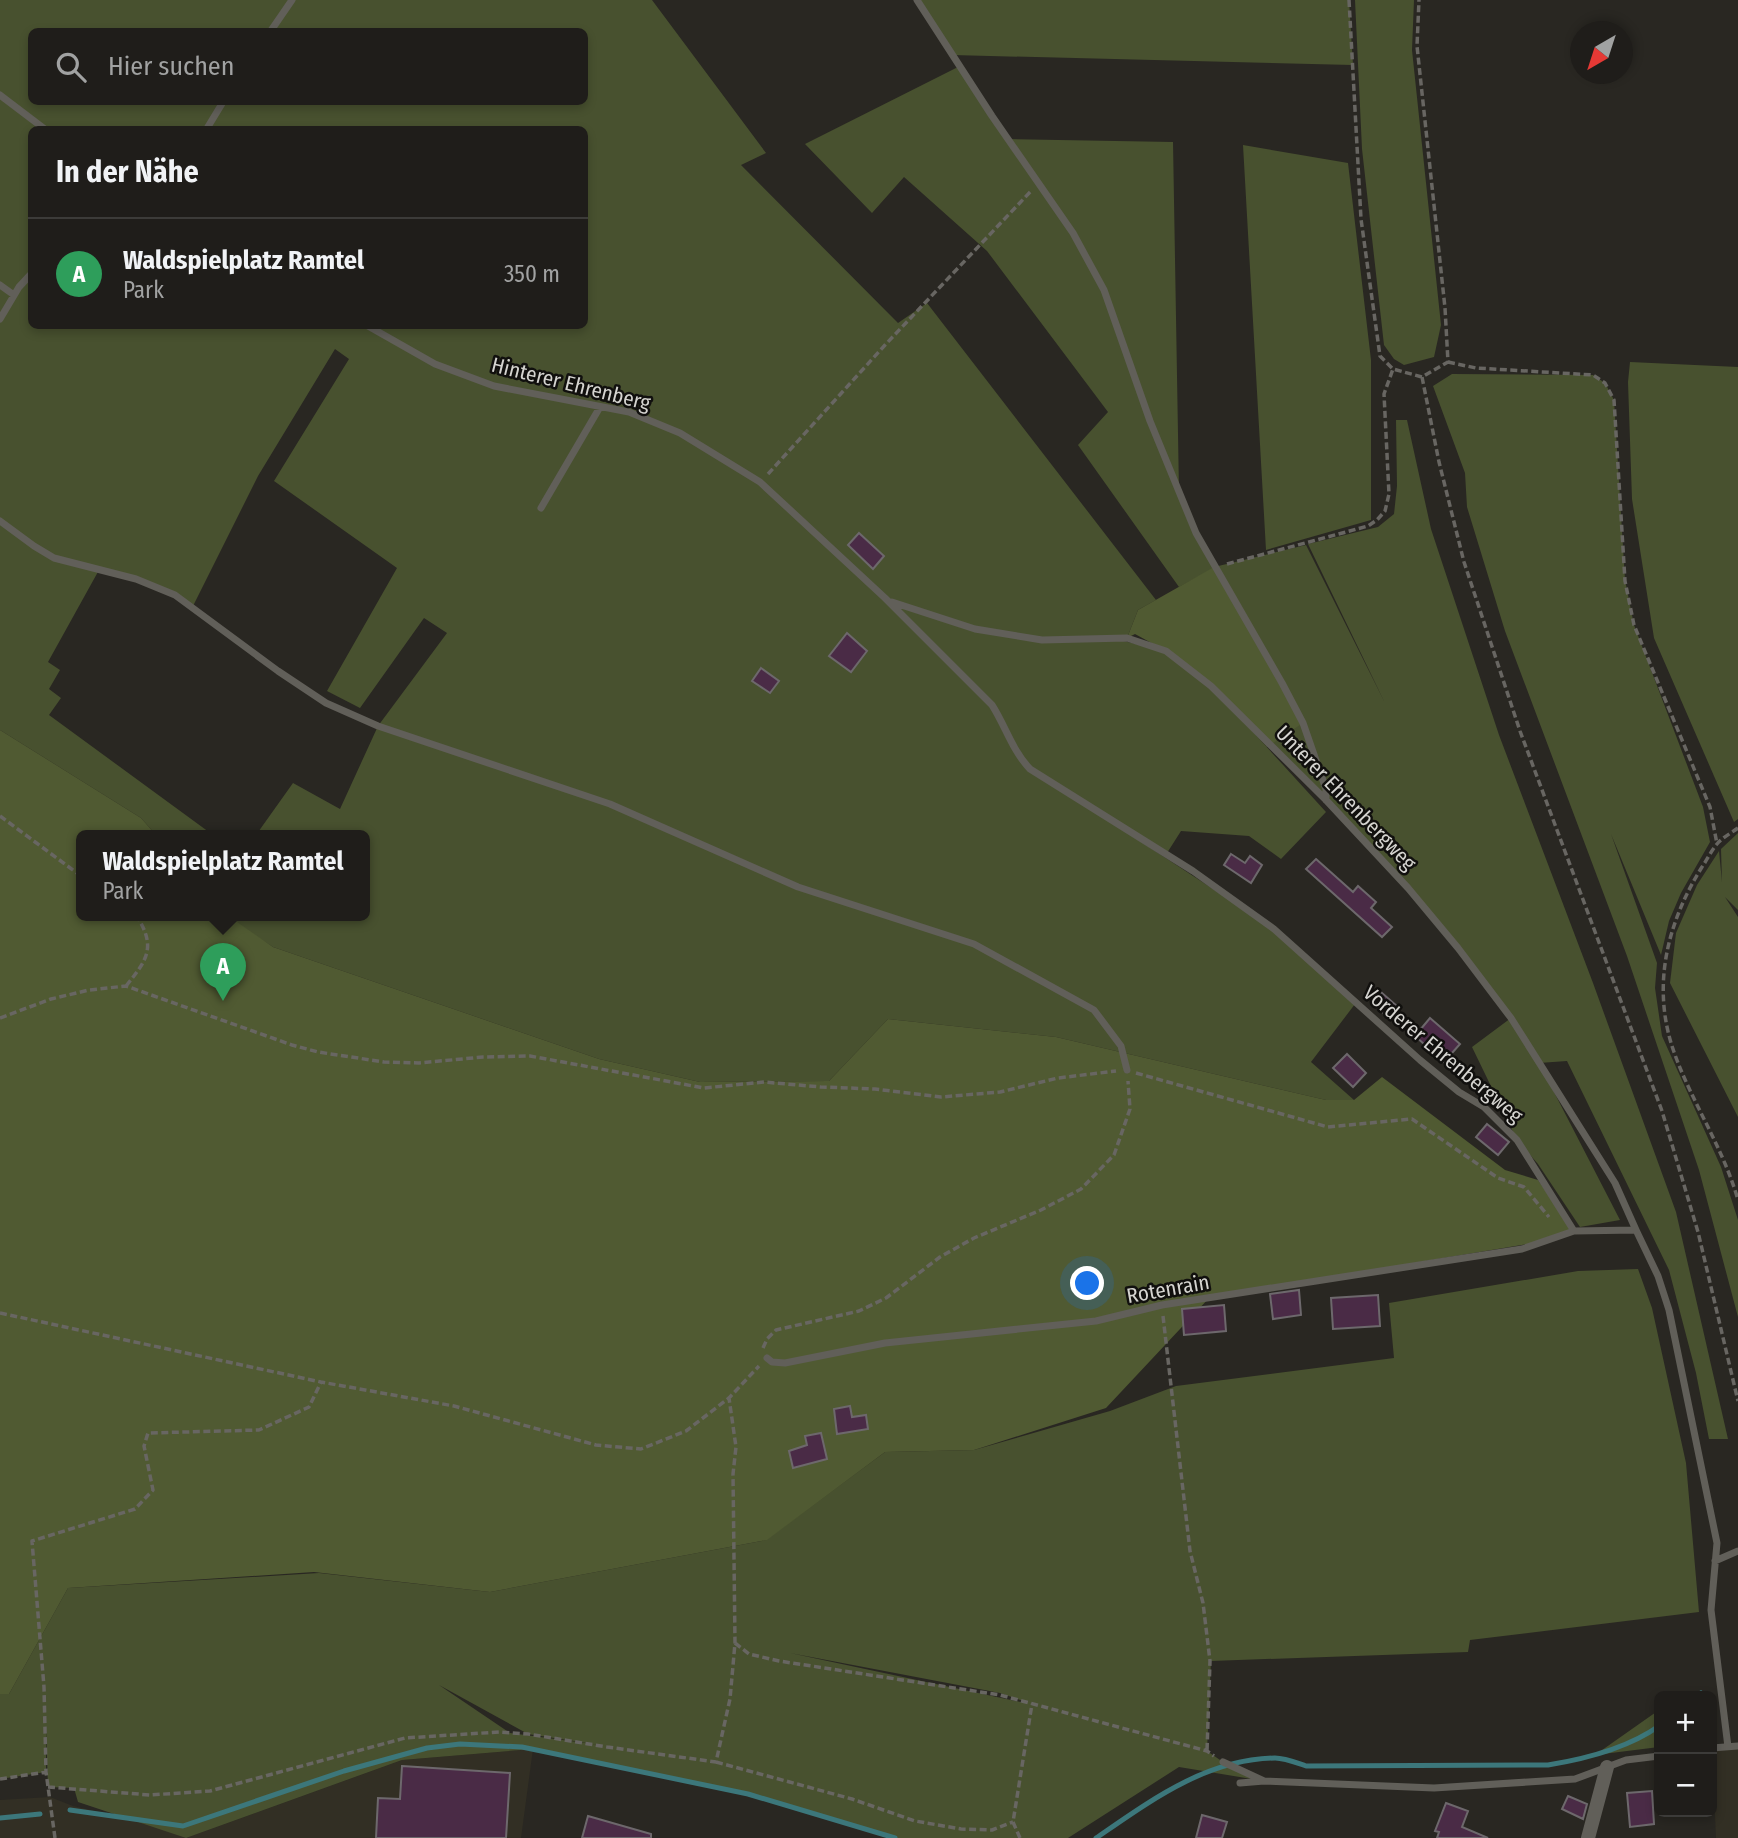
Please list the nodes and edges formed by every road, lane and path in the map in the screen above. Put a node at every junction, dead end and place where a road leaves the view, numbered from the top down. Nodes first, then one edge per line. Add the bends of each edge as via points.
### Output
1 (292, 0) edge
2 (917, 0) edge
3 (1349, 0) edge
4 (1419, 0) edge
5 (273, 28) edge
6 (0, 96) edge
7 (221, 105) edge
8 (41, 126) edge
9 (208, 126) edge
10 (1039, 184) junction
11 (28, 278) edge
12 (0, 285) edge
13 (14, 295) junction
14 (0, 319) edge
15 (373, 329) edge
16 (1448, 362) junction
17 (1393, 369) junction
18 (1422, 377) junction
19 (600, 407) junction
20 (760, 482) junction
21 (541, 508) dead end
22 (0, 521) edge
23 (1214, 567) junction
24 (885, 598) junction
25 (1326, 800) junction
26 (0, 816) edge
27 (1738, 828) edge
28 (1717, 844) junction
29 (76, 872) edge
30 (140, 921) edge
31 (126, 986) junction
32 (0, 1018) edge
33 (1127, 1070) junction
34 (1738, 1200) edge
35 (1636, 1230) junction
36 (1574, 1231) junction
37 (1564, 1234) junction
38 (1162, 1305) junction
39 (0, 1313) edge
40 (766, 1358) junction
41 (321, 1382) junction
42 (729, 1398) junction
43 (1738, 1401) edge
44 (1738, 1551) edge
45 (1715, 1561) junction
46 (736, 1643) junction
47 (1032, 1704) junction
48 (1738, 1745) edge
49 (1728, 1746) junction
50 (1717, 1747) edge
51 (1207, 1751) junction
52 (1654, 1757) edge
53 (716, 1762) junction
54 (1223, 1762) joint
55 (1608, 1767) junction
56 (46, 1772) junction
57 (0, 1779) edge
58 (1264, 1781) junction
59 (1240, 1783) dead end
60 (48, 1787) junction
61 (1013, 1822) junction
62 (55, 1838) edge
63 (1020, 1838) edge
64 (1588, 1838) edge

1 - 5 lane
2 - 10 lane
3 - 17 path via 1361,219 1380,356
4 - 16 path via 1417,46
6 - 8 lane
7 - 9 lane
10 - 20 path
10 - 23 lane via 1104,290 1150,421
11 - 13 lane
12 - 13 lane
13 - 14 lane
15 - 19 lane, Hinterer Ehrenberg via 435,364 494,386
16 - 18 path
16 - 28 path via 1593,375 1605,383 1614,400 1625,580 1634,625 1710,807
17 - 18 path
17 - 23 path via 1384,394 1389,494 1377,520
18 - 43 path via 1464,562 1520,731 1662,1111 1698,1232
19 - 20 lane, Hinterer Ehrenberg via 629,412 680,433
19 - 21 lane
20 - 24 lane, Hinterer Ehrenberg
22 - 33 lane via 54,558 136,579 175,595 327,703 378,726 610,804 798,887 974,944 1094,1010 1121,1046
23 - 25 lane via 1303,723
24 - 25 lane, Unterer Ehrenbergweg via 975,629 1042,640 1128,638 1166,651 1212,687
24 - 36 lane, Vorderer Ehrenbergweg via 992,705 1014,749 1030,769 1193,871 1274,929 1420,1060 1485,1107 1517,1140
25 - 35 lane, Unterer Ehrenbergweg via 1408,888 1511,1018 1615,1183
26 - 29 path
27 - 28 path
28 - 34 path via 1675,919 1664,986 1674,1051
30 - 31 path via 148,952
31 - 32 path via 51,999
31 - 33 path via 292,1045 384,1062 530,1056 704,1088 764,1082 941,1097 1000,1092 1058,1078
33 - 37 path via 1328,1127 1412,1119 1498,1178 1524,1187
33 - 40 path via 1130,1110 1114,1155 1082,1189 974,1238 868,1307 776,1330 766,1339
35 - 36 lane
35 - 45 lane via 1669,1310 1717,1543
36 - 37 lane, Rotenrain
37 - 38 lane, Rotenrain via 1522,1249
38 - 40 lane, Rotenrain via 1096,1321 885,1343 785,1363
38 - 51 path via 1190,1551 1210,1661
39 - 41 path
40 - 42 path
41 - 42 path via 454,1406 596,1445 641,1449 686,1431
41 - 56 path via 309,1408 259,1430 148,1433 144,1446 153,1490 135,1509 32,1541
42 - 46 path via 736,1447
44 - 45 lane
45 - 49 lane via 1711,1610
46 - 47 path via 748,1654 779,1661 1000,1695
46 - 53 path
47 - 51 path
47 - 61 path
48 - 49 lane
49 - 50 lane
51 - 54 path
52 - 55 lane
53 - 60 path via 499,1732 405,1738 210,1791 150,1795
53 - 61 path via 915,1821 992,1830
54 - 58 lane
55 - 58 lane via 1576,1779 1434,1788
55 - 64 street
56 - 57 path
56 - 60 path
58 - 59 lane
60 - 62 path
61 - 63 path

